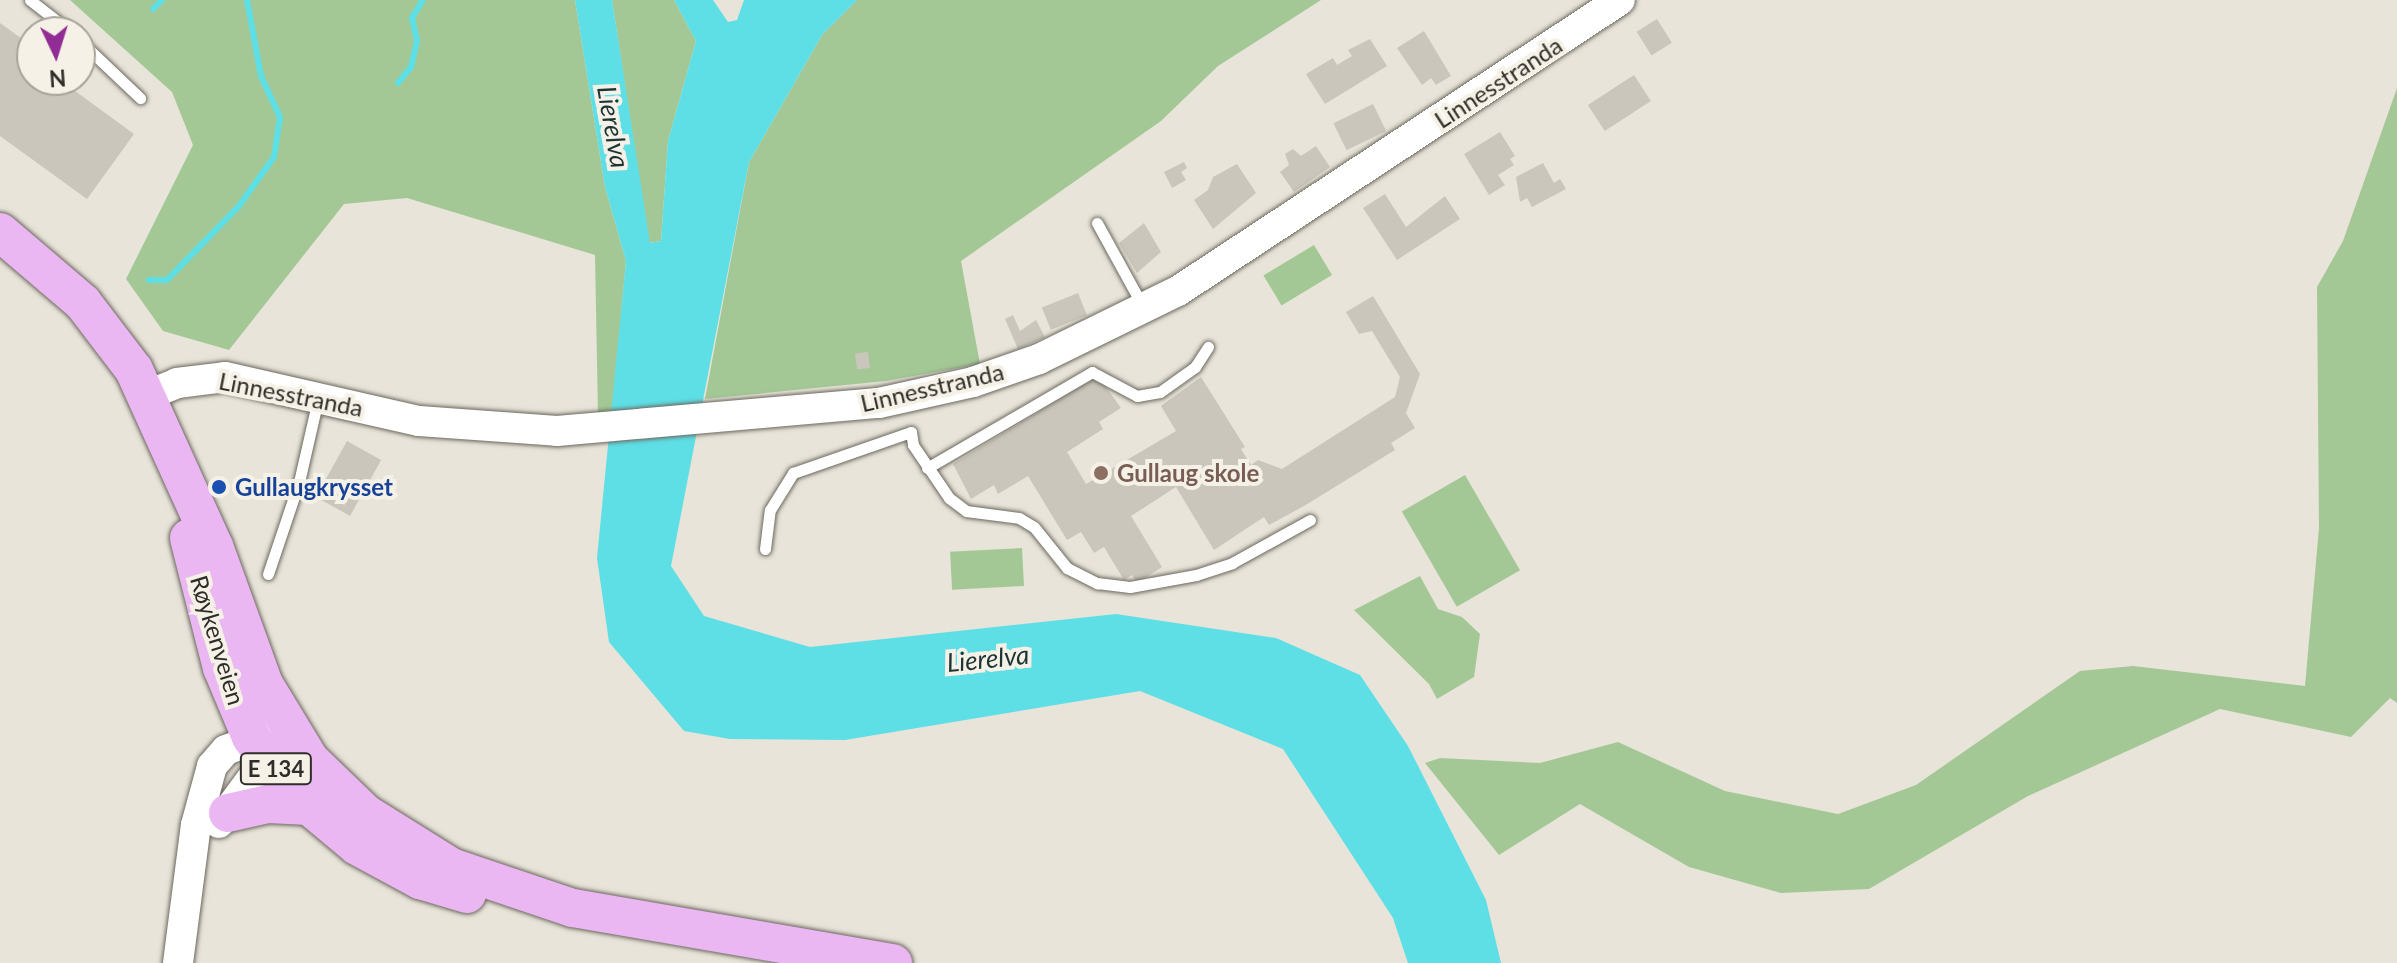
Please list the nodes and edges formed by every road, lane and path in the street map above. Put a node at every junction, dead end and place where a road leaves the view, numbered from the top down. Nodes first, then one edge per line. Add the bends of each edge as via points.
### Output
1 (30, 0) edge
2 (1620, 0) edge
3 (50, 16) edge
4 (96, 56) edge
5 (140, 98) dead end
6 (1097, 223) dead end
7 (0, 232) edge
8 (1144, 309) junction
9 (1208, 347) dead end
10 (148, 395) junction
11 (318, 398) junction
12 (927, 468) junction
13 (1310, 520) dead end
14 (765, 549) dead end
15 (268, 574) dead end
16 (269, 742) junction
17 (309, 806) junction
18 (228, 813) junction
19 (193, 875) junction
20 (573, 908) junction
21 (178, 963) edge
22 (893, 963) edge

1 - 3 lane
2 - 8 street, Linnesstranda
4 - 5 lane
6 - 8 lane
7 - 10 highway, Røykenveien / E 134 via 83,303
8 - 11 street, Linnesstranda via 1039,359 973,382 879,403 602,429 471,427
9 - 12 lane via 1195,367 1149,396 1129,393 1092,372
10 - 11 street, Linnesstranda via 177,383 225,377
10 - 16 highway, Røykenveien / E 134 via 173,449 213,640
11 - 15 lane via 299,482
12 - 13 lane via 966,511 1019,518 1034,527 1067,568 1130,587 1232,563
12 - 14 lane via 911,432 802,469 779,490
16 - 17 highway, Røykenveien / E 134
16 - 18 street
16 - 19 street via 226,750 212,766 196,825
16 - 20 highway, Røykenveien / E 134 via 415,848 489,883
17 - 18 highway, E 134 via 268,804
17 - 20 highway, Røykenveien / E 134 via 379,861 420,880 488,900
18 - 19 street
19 - 21 street
20 - 22 highway, Røykenveien / E 134

